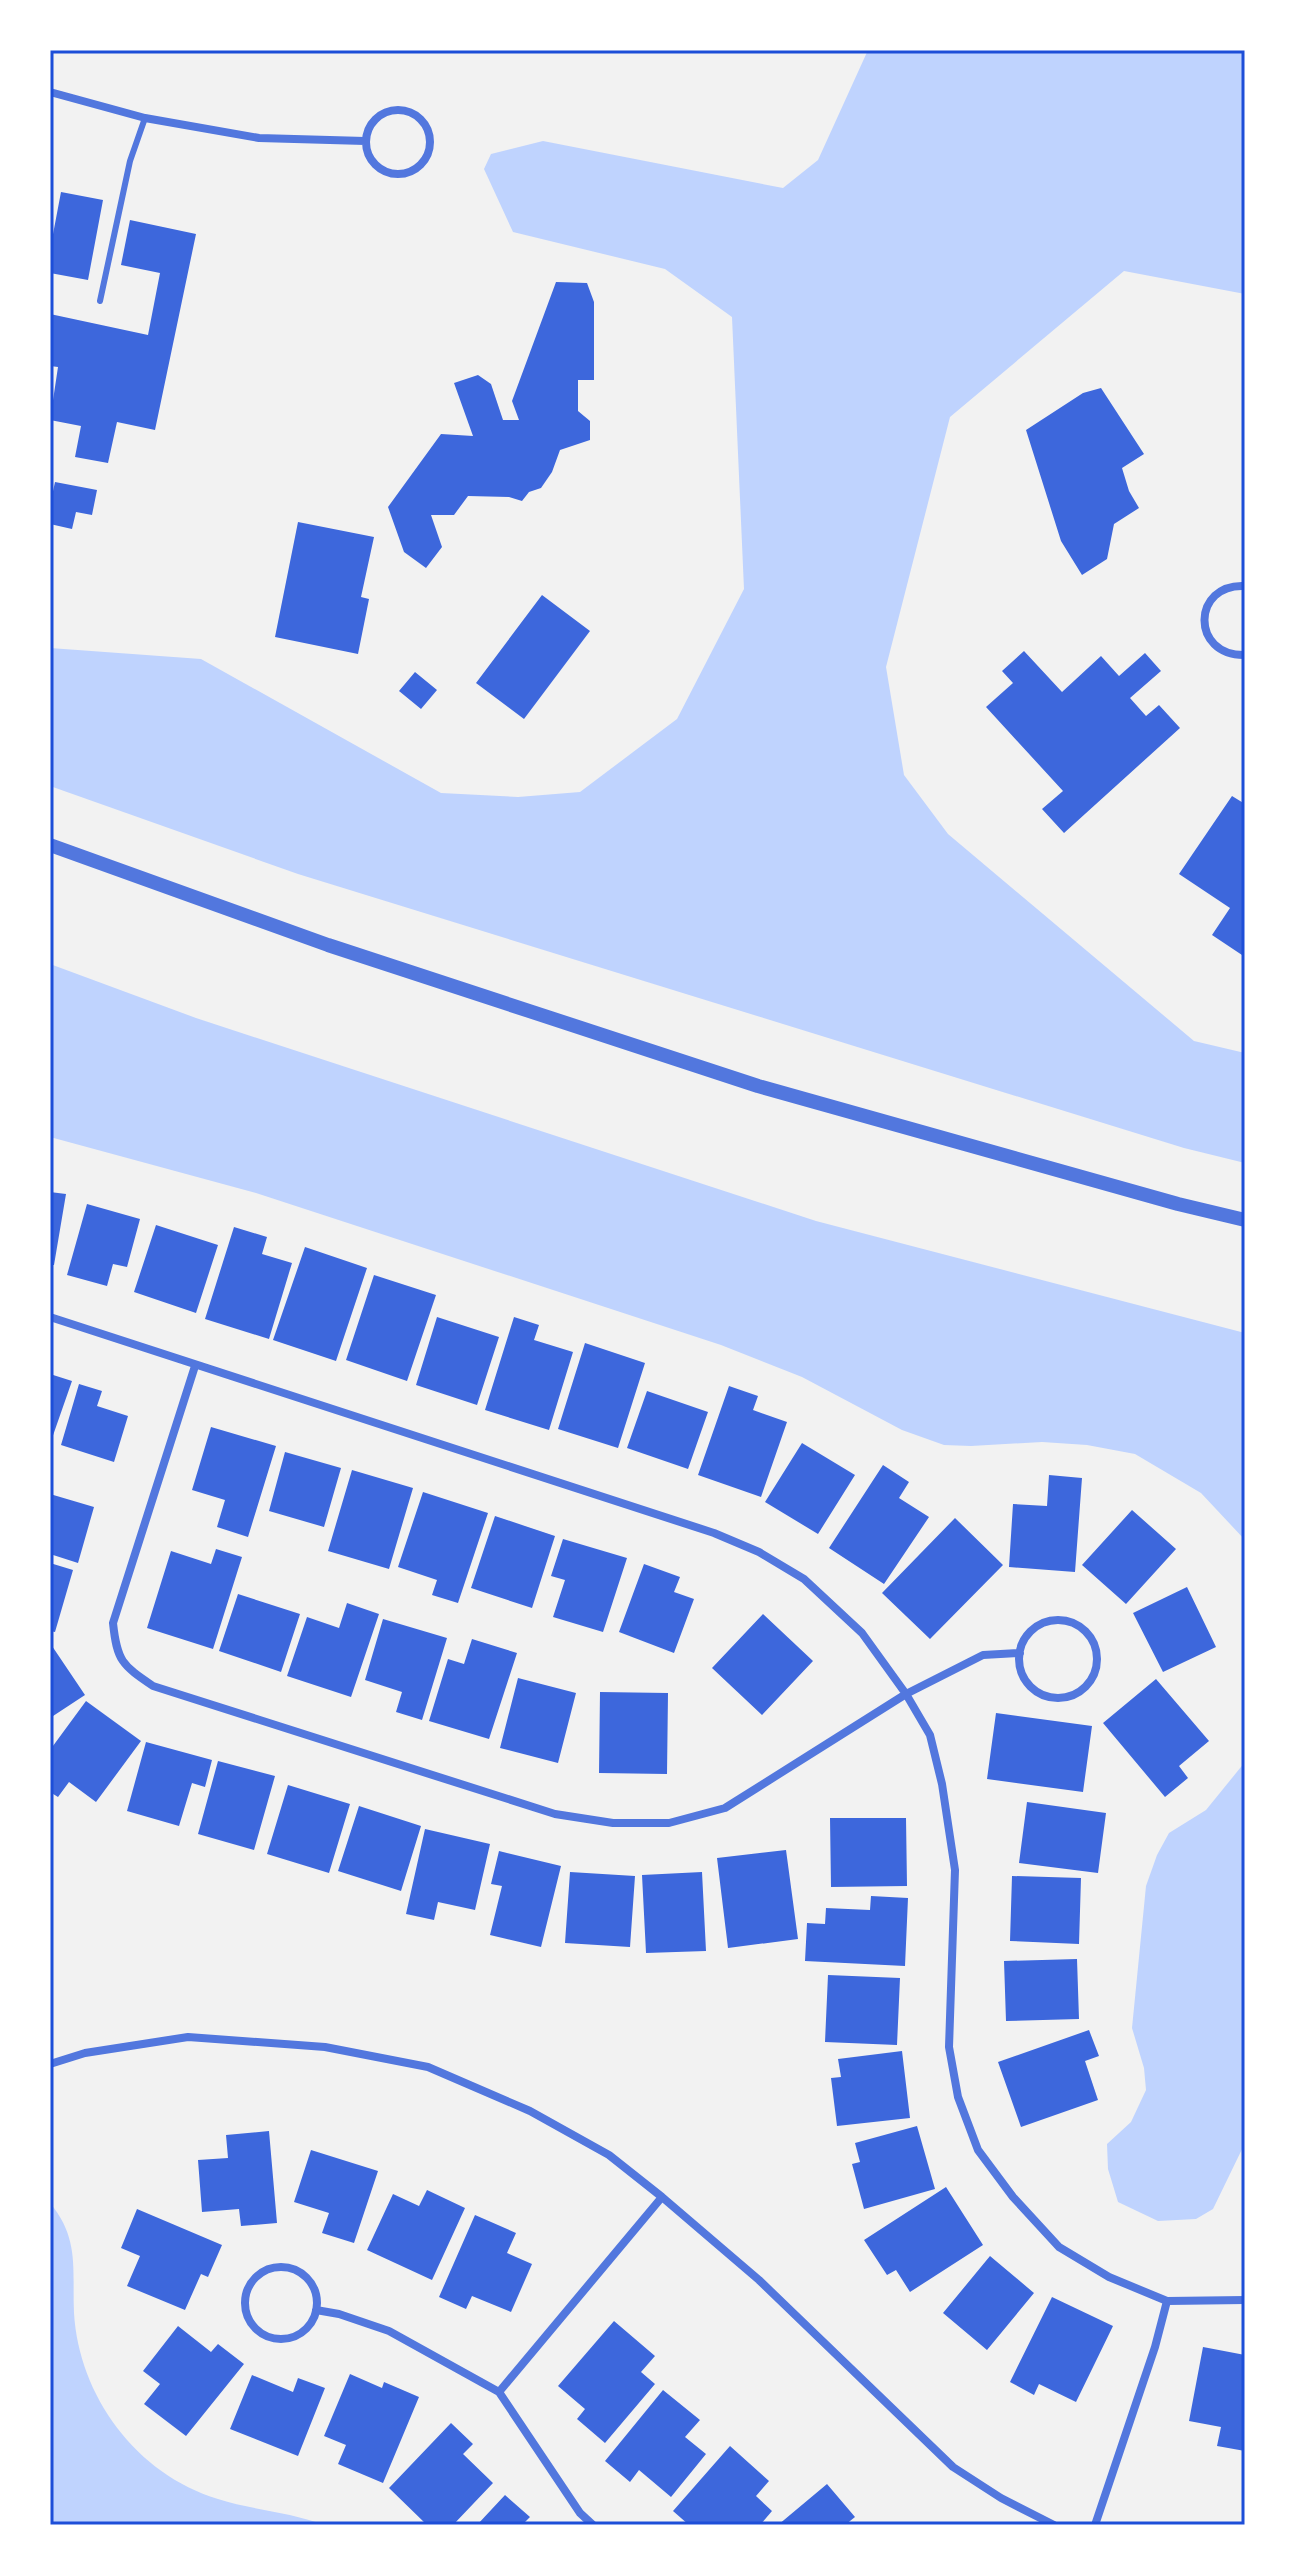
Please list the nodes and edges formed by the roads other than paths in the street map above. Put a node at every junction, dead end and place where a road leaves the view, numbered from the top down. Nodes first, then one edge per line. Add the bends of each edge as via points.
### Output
1 (50, 92) edge
2 (145, 118) junction
3 (365, 141) junction
4 (100, 301) dead end
5 (1245, 586) edge
6 (1245, 655) edge
7 (50, 845) edge
8 (1245, 1220) edge
9 (50, 1317) edge
10 (195, 1366) junction
11 (1020, 1653) junction
12 (906, 1694) junction
13 (50, 2064) edge
14 (662, 2197) junction
15 (1245, 2300) edge
16 (1167, 2301) junction
17 (316, 2310) junction
18 (499, 2392) junction
19 (593, 2525) edge
20 (1054, 2525) edge
21 (1095, 2525) edge

1 - 2 street
2 - 3 street via 259,138
2 - 4 lane via 130,161
3 - 3 street via 374,164 396,175 420,166 431,144 422,120 399,110 376,118
5 - 6 street via 1222,590 1212,599 1204,624 1217,648
7 - 8 street via 328,945 758,1086
9 - 10 street
10 - 12 street via 759,1552 804,1579 862,1633
10 - 12 street via 113,1623 116,1651 129,1670 153,1686 555,1814 613,1823 669,1823 725,1808
11 - 11 street via 1026,1682 1052,1698 1081,1691 1097,1666 1090,1637 1064,1621 1035,1628
11 - 12 street via 983,1655
12 - 16 street via 930,1735 942,1784 955,1870 949,2047 958,2097 978,2150 1059,2247 1109,2277
13 - 14 street via 85,2053 188,2037 325,2047 428,2067 544,2118 609,2155
14 - 18 street
14 - 20 street via 759,2280 953,2467
15 - 16 street
16 - 21 street
17 - 17 street via 311,2282 288,2267 260,2273 245,2296 251,2323 274,2339 301,2333
17 - 18 street via 389,2331
18 - 19 street

